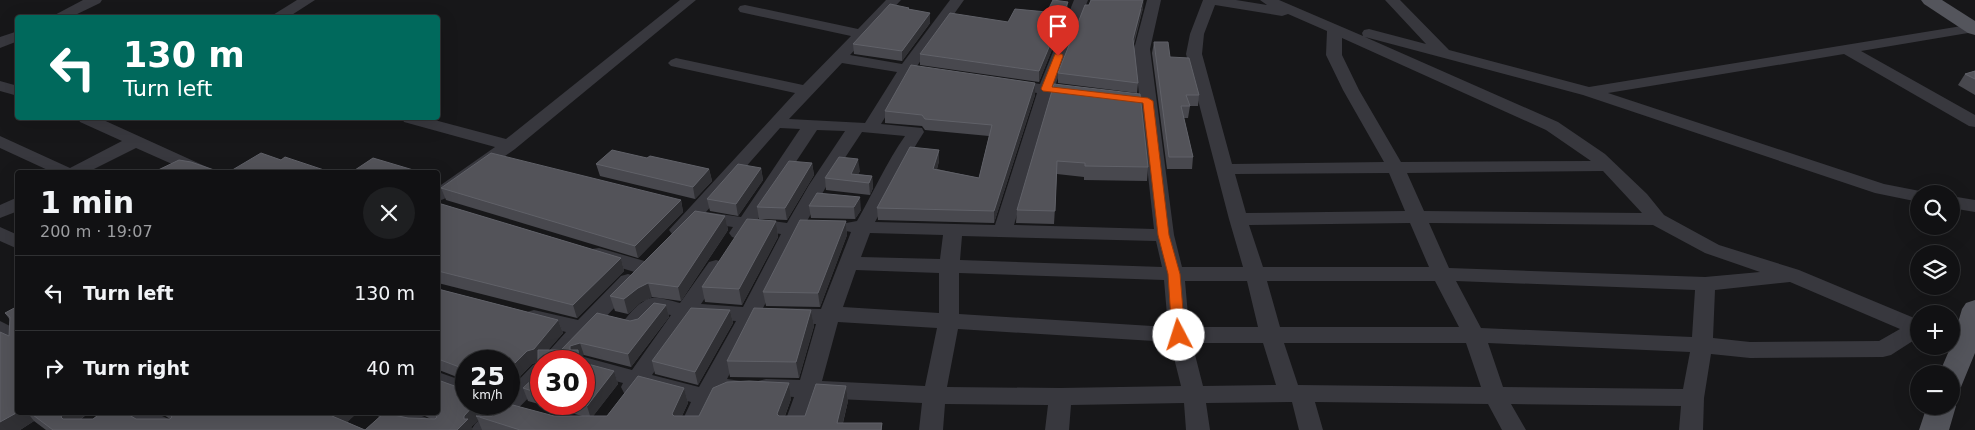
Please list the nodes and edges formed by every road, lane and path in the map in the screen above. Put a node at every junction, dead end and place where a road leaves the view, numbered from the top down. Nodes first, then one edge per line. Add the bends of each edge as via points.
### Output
1 (95, 0) edge
2 (308, 0) edge
3 (689, 0) edge
4 (894, 0) edge
5 (957, 0) edge
6 (1081, 0) edge
7 (1154, 0) edge
8 (1211, 0) edge
9 (1267, 0) edge
10 (1413, 0) edge
11 (1930, 0) edge
12 (1950, 0) edge
13 (1393, 1) edge
14 (745, 9) dead end
15 (62, 15) edge
16 (280, 15) edge
17 (1311, 17) junction
18 (1975, 24) edge
19 (1335, 28) junction
20 (861, 34) junction
21 (15, 36) edge
22 (0, 43) edge
23 (1846, 49) junction
24 (1443, 52) junction
25 (839, 58) junction
26 (676, 63) dead end
27 (906, 70) junction
28 (952, 76) edge
29 (999, 83) edge
30 (0, 86) edge
31 (1046, 89) junction
32 (15, 90) edge
33 (807, 90) junction
34 (1589, 92) junction
35 (1093, 94) edge
36 (90, 120) edge
37 (416, 120) edge
38 (1975, 122) edge
39 (776, 123) junction
40 (811, 126) junction
41 (864, 127) junction
42 (136, 141) junction
43 (0, 142) edge
44 (510, 153) junction
45 (493, 157) joint
46 (1607, 166) junction
47 (1395, 167) junction
48 (1225, 169) junction
49 (61, 170) edge
50 (79, 170) edge
51 (199, 170) edge
52 (1910, 194) edge
53 (15, 204) edge
54 (441, 204) edge
55 (1960, 204) edge
56 (1975, 206) edge
57 (691, 209) junction
58 (0, 212) edge
59 (1417, 217) junction
60 (1238, 219) junction
61 (1657, 219) junction
62 (744, 224) junction
63 (862, 228) junction
64 (793, 230) junction
65 (952, 231) junction
66 (1002, 232) junction
67 (0, 233) edge
68 (1164, 235) junction
69 (15, 241) edge
70 (667, 241) edge
71 (585, 250) edge
72 (849, 263) junction
73 (949, 267) junction
74 (1174, 274) junction
75 (1255, 274) junction
76 (1442, 274) junction
77 (1792, 275) junction
78 (1705, 284) junction
79 (1975, 309) edge
80 (687, 311) junction
81 (514, 312) edge
82 (750, 314) junction
83 (830, 314) junction
84 (589, 322) junction
85 (948, 322) junction
86 (1910, 325) edge
87 (0, 329) edge
88 (1910, 333) edge
89 (1179, 335) junction
90 (1271, 335) junction
91 (1474, 335) junction
92 (15, 338) edge
93 (1964, 342) edge
94 (1702, 345) junction
95 (564, 350) edge
96 (1956, 365) edge
97 (595, 368) edge
98 (638, 379) junction
99 (440, 381) edge
100 (455, 387) edge
101 (530, 387) edge
102 (808, 390) junction
103 (1295, 393) junction
104 (1194, 394) junction
105 (934, 395) junction
106 (1496, 396) junction
107 (705, 397) junction
108 (1060, 397) junction
109 (520, 398) edge
110 (1693, 398) junction
111 (621, 401) edge
112 (393, 415) edge
113 (501, 415) edge
114 (1939, 415) edge
115 (429, 430) edge
116 (483, 430) edge
117 (690, 430) edge
118 (794, 430) edge
119 (931, 430) edge
120 (1057, 430) edge
121 (1198, 430) edge
122 (1311, 430) edge
123 (1514, 430) edge
124 (1691, 430) edge
125 (1934, 430) edge

1 - 15 street
2 - 16 street
3 - 44 street
4 - 20 street
5 - 27 street
6 - 31 street
7 - 68 street via 1142,49 1139,100
8 - 17 street
8 - 48 street via 1197,34 1194,54
9 - 17 street
10 - 13 street
11 - 18 main road
12 - 18 main road
13 - 24 street
14 - 20 street
17 - 19 street
17 - 24 street
18 - 23 street
19 - 46 street via 1552,126
19 - 47 street via 1334,55
20 - 25 street
21 - 22 street
23 - 34 street
23 - 38 street
24 - 34 street
25 - 27 street
25 - 33 street
26 - 33 street
27 - 28 street
27 - 41 street
29 - 31 street
30 - 32 street
31 - 35 street
31 - 66 street
33 - 39 street
34 - 52 street via 1881,189
36 - 42 street
37 - 44 street
39 - 40 street
39 - 57 street
40 - 41 street
40 - 62 street
41 - 63 street via 916,132 869,202
41 - 64 street via 820,198
42 - 50 street
42 - 51 street
43 - 49 street
44 - 45 street
45 - 54 street
46 - 47 street
46 - 61 street
47 - 48 street
47 - 59 street
48 - 60 street
53 - 58 street
55 - 56 street
57 - 62 street
57 - 70 street
59 - 60 street
59 - 61 street
59 - 76 street
60 - 75 street
61 - 77 street via 1712,249
62 - 64 street
62 - 80 street
63 - 64 street via 802,226
63 - 65 street
63 - 72 street
64 - 82 street
65 - 66 street
65 - 73 street
66 - 68 street
67 - 69 street
68 - 74 street
71 - 84 street via 647,260
72 - 73 street
72 - 83 street
73 - 74 street
73 - 85 street
74 - 75 street
74 - 89 street
75 - 76 street
75 - 90 street
76 - 78 street
76 - 91 street
77 - 78 street
77 - 86 street
78 - 94 street
79 - 93 main road
80 - 82 street
80 - 84 street via 652,305 633,325
80 - 98 street
81 - 84 street
82 - 83 street via 824,317
82 - 107 street
83 - 85 street
83 - 102 street
84 - 95 street
85 - 89 street
85 - 105 street
87 - 92 street
88 - 94 street via 1883,349 1750,350
89 - 90 street
89 - 104 street
90 - 91 street
90 - 103 street
91 - 94 street
91 - 106 street
93 - 96 main road
94 - 110 street
97 - 98 street
98 - 107 street
98 - 111 street
99 - 100 street
101 - 109 street
102 - 105 street
102 - 107 street via 721,387
102 - 118 street
103 - 104 street
103 - 106 street
103 - 122 street
104 - 108 street
104 - 121 street
105 - 108 street
105 - 119 street
106 - 110 street
106 - 123 street
107 - 117 street
108 - 120 street
110 - 124 street
112 - 115 street
113 - 116 street
114 - 125 main road

